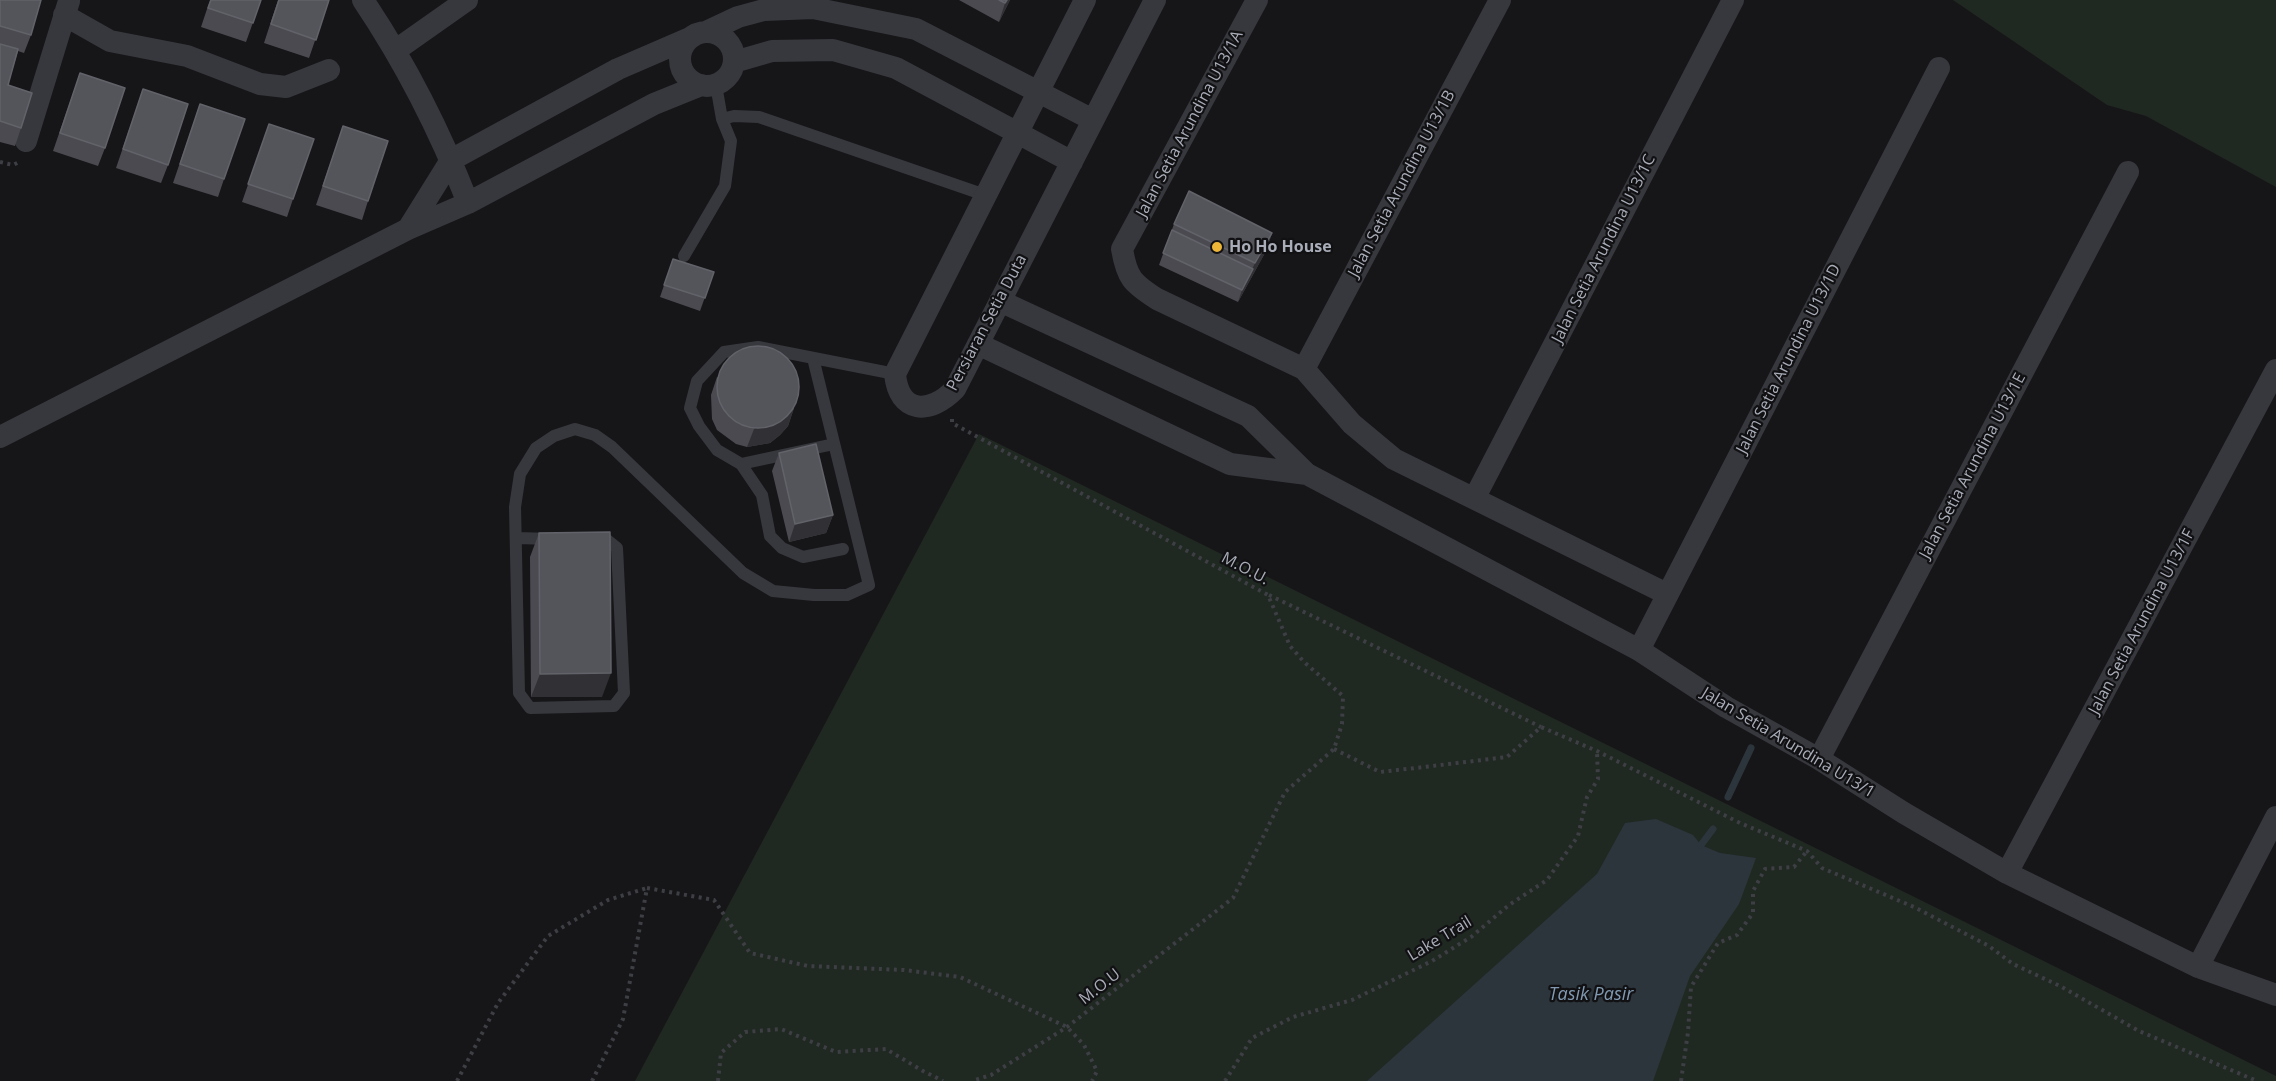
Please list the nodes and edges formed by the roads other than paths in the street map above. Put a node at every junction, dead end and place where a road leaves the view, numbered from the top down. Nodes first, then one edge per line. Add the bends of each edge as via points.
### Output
1 (363, 0) edge
2 (467, 0) edge
3 (1085, 0) edge
4 (1155, 0) edge
5 (1257, 0) edge
6 (1500, 0) edge
7 (1733, 0) edge
8 (67, 7) edge
9 (699, 34) junction
10 (396, 50) junction
11 (734, 62) junction
12 (1939, 68) dead end
13 (328, 70) dead end
14 (708, 85) junction
15 (1038, 92) junction
16 (722, 119) junction
17 (1093, 120) junction
18 (1017, 133) junction
19 (26, 141) dead end
20 (451, 160) junction
21 (1071, 162) junction
22 (2128, 172) dead end
23 (985, 195) junction
24 (468, 203) junction
25 (408, 229) junction
26 (684, 256) dead end
27 (1000, 301) junction
28 (978, 344) junction
29 (813, 358) junction
30 (1304, 369) junction
31 (2276, 370) edge
32 (895, 374) junction
33 (0, 437) edge
34 (834, 444) junction
35 (741, 464) junction
36 (1308, 474) junction
37 (1475, 497) junction
38 (517, 538) junction
39 (562, 539) edge
40 (585, 540) edge
41 (843, 549) dead end
42 (1667, 594) junction
43 (1639, 650) junction
44 (1819, 759) junction
45 (2276, 817) edge
46 (2007, 873) junction
47 (2198, 968) junction
48 (2276, 996) edge

1 - 10 street
2 - 10 street
3 - 15 street
4 - 17 street, Persiaran Setia Duta
5 - 30 street, Jalan Setia Arundina U13/1A via 1122,249 1126,271 1138,287
6 - 30 street, Jalan Setia Arundina U13/1B
7 - 37 street, Jalan Setia Arundina U13/1C
8 - 13 street via 110,41 187,56 260,84 286,87
8 - 19 street
9 - 11 street via 721,35 732,46
9 - 14 street via 682,49 681,64 687,78
9 - 15 street via 764,10 813,8 916,28
9 - 20 street via 618,69
10 - 20 street
11 - 14 street via 728,76
11 - 18 street via 772,51 833,50 896,68
12 - 42 street, Jalan Setia Arundina U13/1D
14 - 16 lane
14 - 24 street via 654,104
15 - 17 street
15 - 18 street
16 - 23 lane via 759,117
16 - 26 lane via 731,141 725,186
17 - 21 street, Persiaran Setia Duta
18 - 21 street
18 - 23 street
20 - 24 street
20 - 25 street
21 - 27 street, Persiaran Setia Duta
22 - 44 street, Jalan Setia Arundina U13/1E
23 - 32 street
24 - 25 street
25 - 33 street
27 - 28 street, Persiaran Setia Duta
27 - 36 street via 1248,416
28 - 32 street, Persiaran Setia Duta via 955,389 933,406 919,407 903,399
28 - 36 street via 1230,464
29 - 32 lane
29 - 34 lane
29 - 35 lane via 758,346 724,352 697,381 690,408 699,426 717,450
30 - 37 street via 1352,424 1394,459
31 - 46 street, Jalan Setia Arundina U13/1F
34 - 35 lane
34 - 38 lane via 869,585 847,595 773,591 743,573 612,447 595,435 575,429 536,448 520,474 515,507
35 - 41 lane via 762,495 770,536 782,548 802,557
36 - 43 street, Jalan Setia Arundina U13/1
37 - 42 street
38 - 39 lane
38 - 40 lane via 519,693 530,708 614,706 624,693 617,548 607,540
42 - 43 street, Jalan Setia Arundina U13/1D
43 - 44 street, Jalan Setia Arundina U13/1 via 1726,707
44 - 46 street, Jalan Setia Arundina U13/1
45 - 47 street
46 - 47 street, Jalan Setia Arundina U13/1
47 - 48 street, Jalan Setia Arundina U13/1

